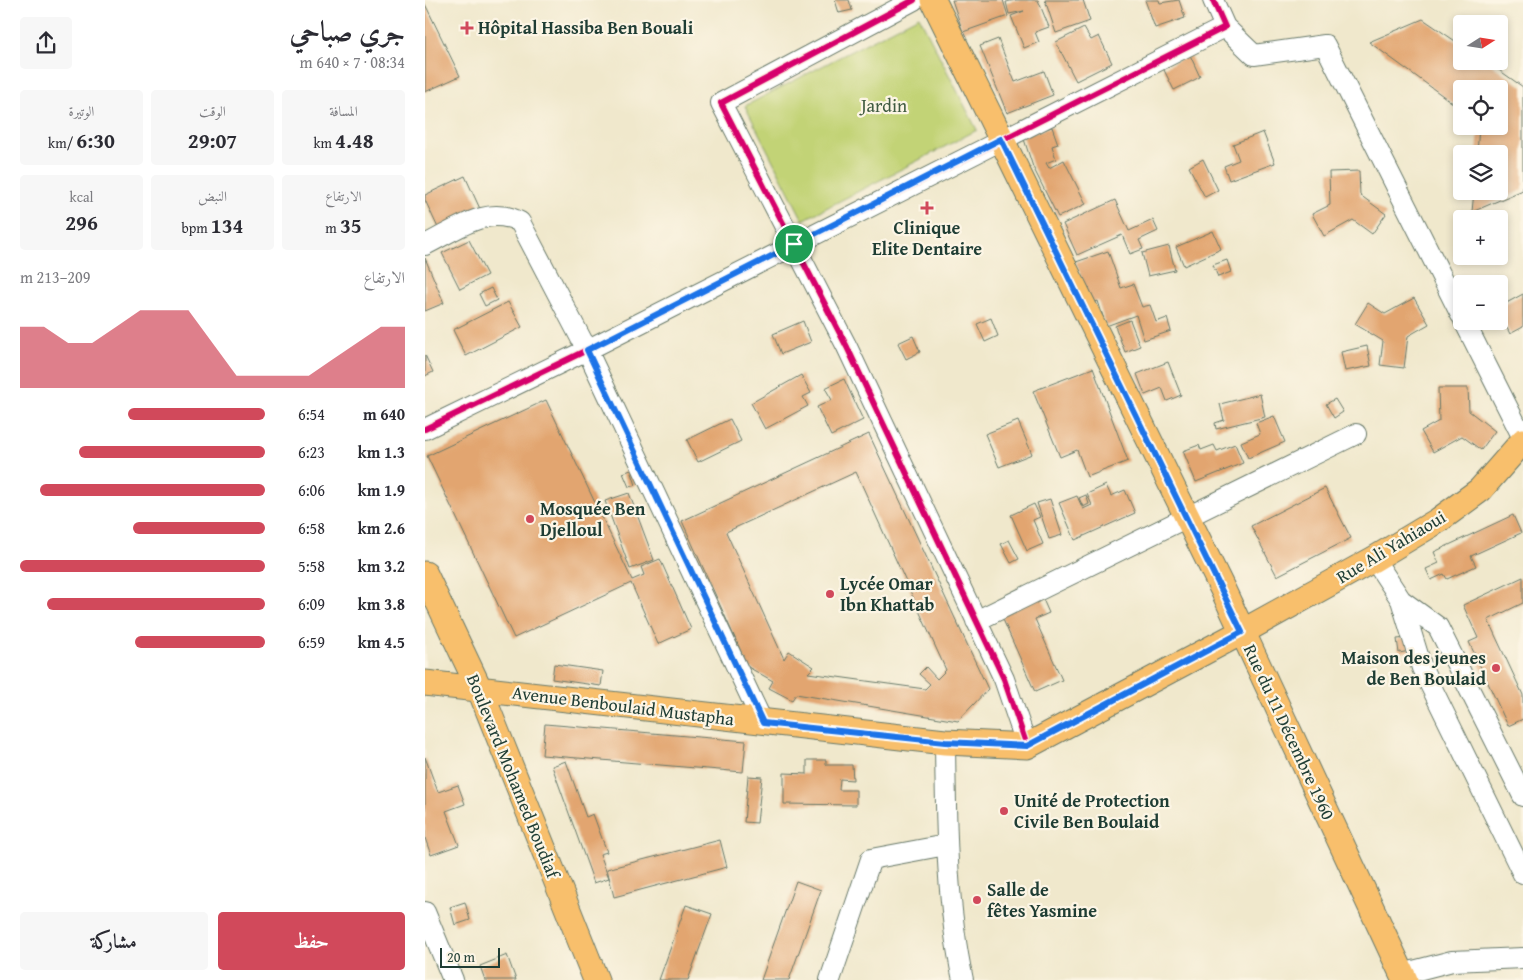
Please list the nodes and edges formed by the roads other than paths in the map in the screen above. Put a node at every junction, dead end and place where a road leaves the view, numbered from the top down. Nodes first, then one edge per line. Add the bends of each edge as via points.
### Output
1 (914, 0) edge
2 (933, 0) edge
3 (1213, 0) edge
4 (1225, 27) junction
5 (1001, 139) junction
6 (794, 244) junction
7 (425, 245) edge
8 (1453, 299) edge
9 (1468, 330) edge
10 (587, 350) junction
11 (425, 429) edge
12 (1356, 434) dead end
13 (1523, 439) edge
14 (1185, 516) junction
15 (1374, 559) junction
16 (425, 574) edge
17 (1401, 600) junction
18 (977, 621) junction
19 (1242, 632) junction
20 (425, 683) edge
21 (480, 690) junction
22 (763, 723) junction
23 (945, 742) junction
24 (1027, 746) junction
25 (1523, 796) edge
26 (946, 845) junction
27 (1523, 874) edge
28 (425, 912) edge
29 (1523, 958) edge
30 (1404, 977) edge
31 (453, 980) edge
32 (596, 980) edge
33 (830, 980) edge
34 (963, 980) edge

1 - 6 street via 721,102
2 - 5 main road, Rue du 11 Décembre 1960
3 - 4 street
4 - 5 street
4 - 8 street via 1254,55 1325,45
5 - 6 street
5 - 14 main road, Rue du 11 Décembre 1960
6 - 10 street
6 - 18 street via 847,347
7 - 10 street via 491,214 509,216 520,222
9 - 13 street
10 - 11 street
10 - 22 street
12 - 14 street
13 - 15 main road, Rue Ali Yahiaoui via 1479,490 1439,520
14 - 18 street
14 - 19 main road, Rue du 11 Décembre 1960
15 - 17 street
15 - 19 main road, Rue Ali Yahiaoui
16 - 21 main road, Boulevard Mohamed Boudiaf
17 - 25 street via 1438,627
17 - 27 street via 1422,668
18 - 24 street via 1004,679
19 - 24 main road
19 - 30 main road, Rue du 11 Décembre 1960
20 - 21 main road, Avenue Benboulaid Mustapha
21 - 22 main road, Avenue Benboulaid Mustapha
21 - 32 main road, Boulevard Mohamed Boudiaf
22 - 23 main road, Avenue Benboulaid Mustapha
23 - 24 main road, Avenue Benboulaid Mustapha
23 - 26 street
26 - 33 street via 871,859
26 - 34 street
28 - 31 street
29 - 30 street via 1452,961

